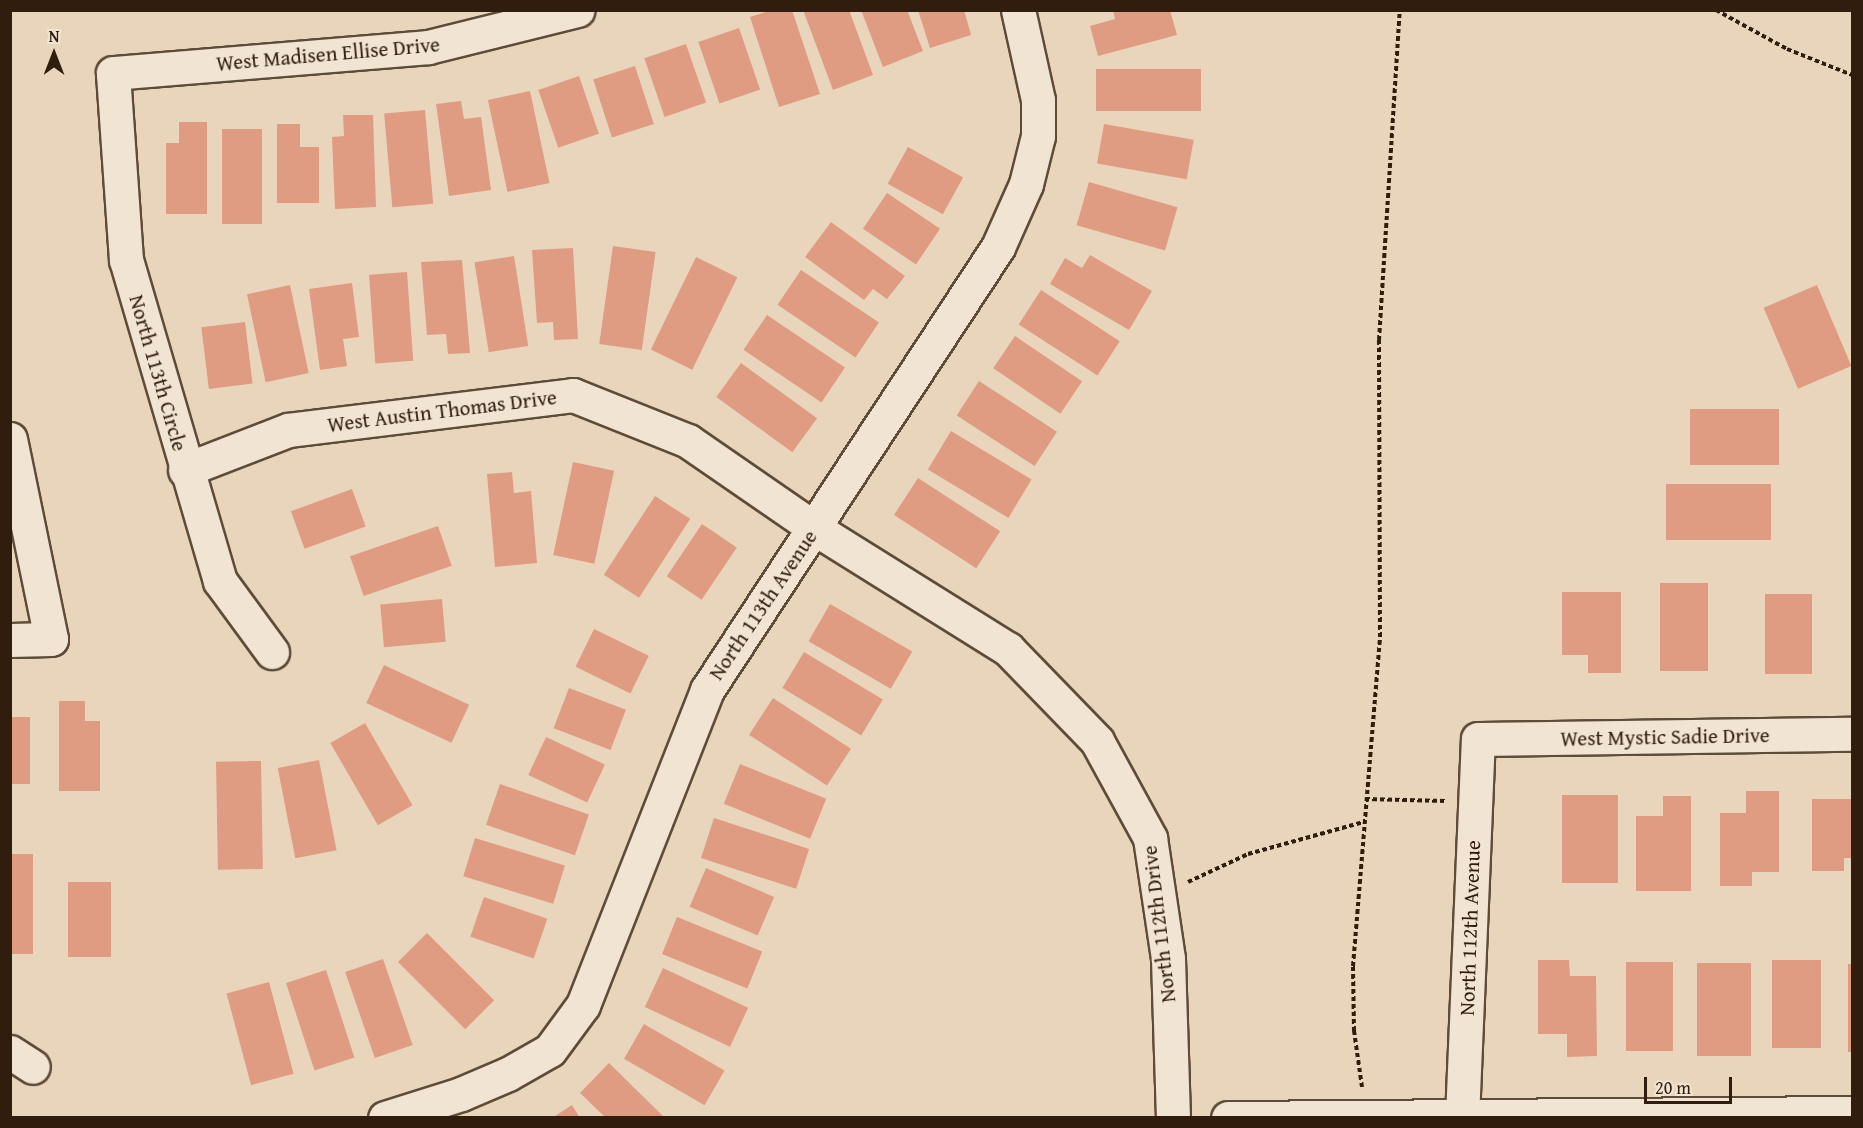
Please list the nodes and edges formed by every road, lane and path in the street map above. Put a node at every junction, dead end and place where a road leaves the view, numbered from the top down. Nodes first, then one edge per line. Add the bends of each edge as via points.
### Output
1 (577, 10) edge
2 (1018, 10) edge
3 (1400, 10) edge
4 (1716, 10) edge
5 (113, 73) joint
6 (1852, 75) edge
7 (10, 439) edge
8 (185, 470) junction
9 (814, 528) junction
10 (10, 640) edge
11 (272, 652) dead end
12 (1852, 734) edge
13 (1478, 738) joint
14 (1365, 799) junction
15 (1475, 802) junction
16 (1363, 822) junction
17 (1158, 888) junction
18 (1852, 1113) edge
19 (1366, 1115) junction
20 (1462, 1116) edge
21 (386, 1118) edge
22 (1173, 1118) edge
23 (1228, 1118) edge

1 - 5 street, West Madisen Ellise Drive via 428,47
2 - 9 street, North 113th Avenue via 1038,100 1038,136 1026,184 998,247
3 - 14 path via 1379,351 1380,637
4 - 6 path via 1787,49
5 - 8 street, North 113th Circle via 126,260
7 - 10 street via 51,639
8 - 9 street, West Austin Thomas Drive via 288,430 573,395 688,441
8 - 11 street, North 113th Circle via 220,581
9 - 17 street, North 112th Drive via 1008,649 1097,741 1150,838
9 - 21 street, North 113th Avenue via 707,690 583,1005 550,1050 461,1094
12 - 13 street, West Mystic Sadie Drive
13 - 15 street, North 112th Avenue
14 - 15 path
14 - 16 path
15 - 20 street, North 112th Avenue
16 - 17 path via 1248,854 1191,881
16 - 19 path via 1353,966 1354,1031
17 - 22 street, North 112th Drive via 1168,958
18 - 20 street
19 - 20 street
19 - 23 street

